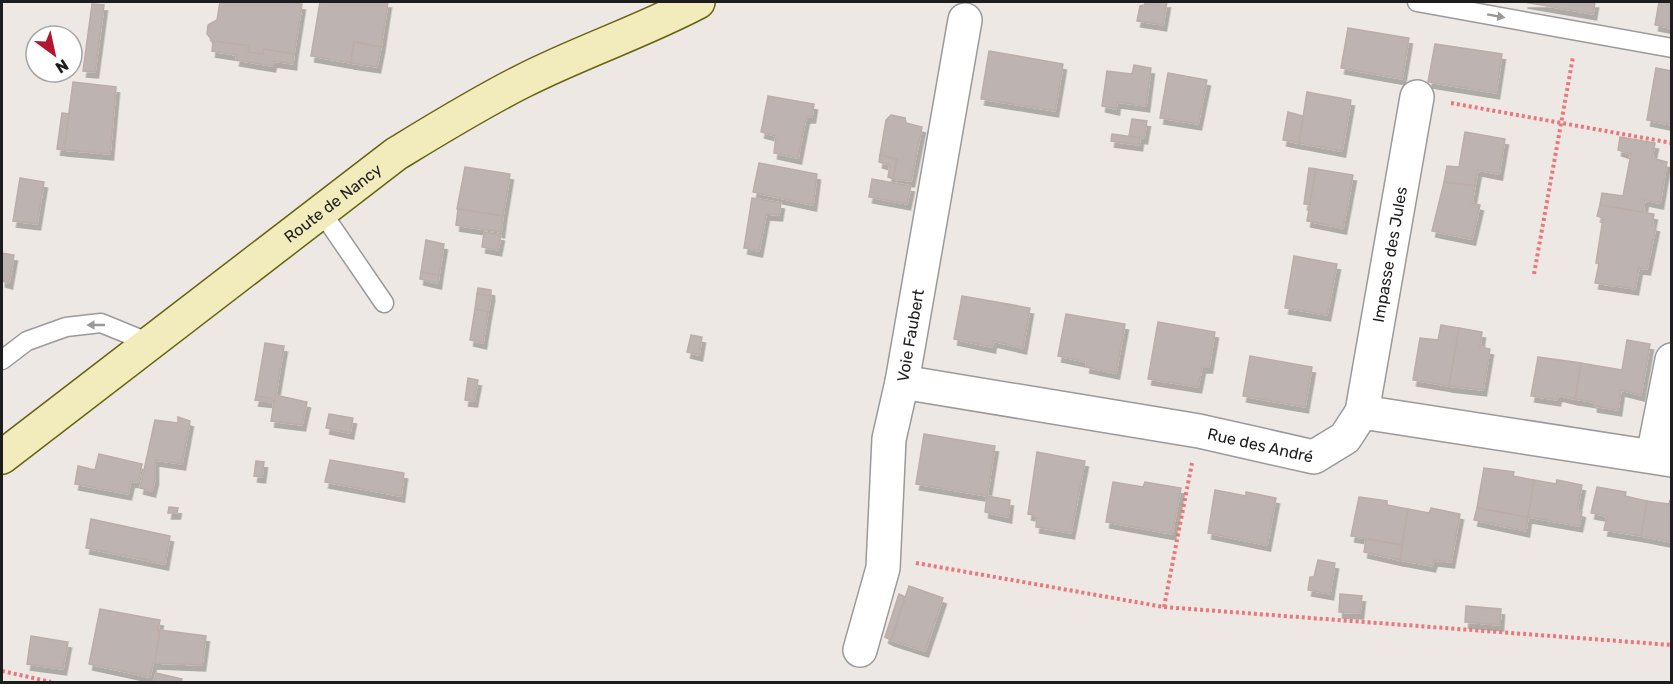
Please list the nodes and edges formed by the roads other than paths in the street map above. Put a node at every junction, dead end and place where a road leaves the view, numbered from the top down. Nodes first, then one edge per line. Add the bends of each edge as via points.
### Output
1 (698, 2) edge
2 (1417, 2) edge
3 (965, 20) dead end
4 (1671, 48) edge
5 (1417, 98) road end
6 (321, 211) junction
7 (384, 303) dead end
8 (150, 343) junction
9 (2, 360) edge
10 (1671, 360) edge
11 (902, 382) junction
12 (1362, 412) junction
13 (2, 457) edge
14 (1662, 458) edge
15 (860, 650) dead end

1 - 6 main road, Route de Nancy via 532,77 460,115 396,154
2 -> 4 lane
3 - 11 street, Voie Faubert
5 - 12 street, Impasse des Jules
6 - 7 lane
6 - 8 main road, Route de Nancy
8 -> 9 lane via 101,323 66,327 27,341
8 - 13 main road, Route de Nancy
10 - 14 street
11 - 12 street, Rue des André via 1199,431 1314,457 1345,438
11 - 15 street, Voie Faubert via 889,439 883,568
12 - 14 street

